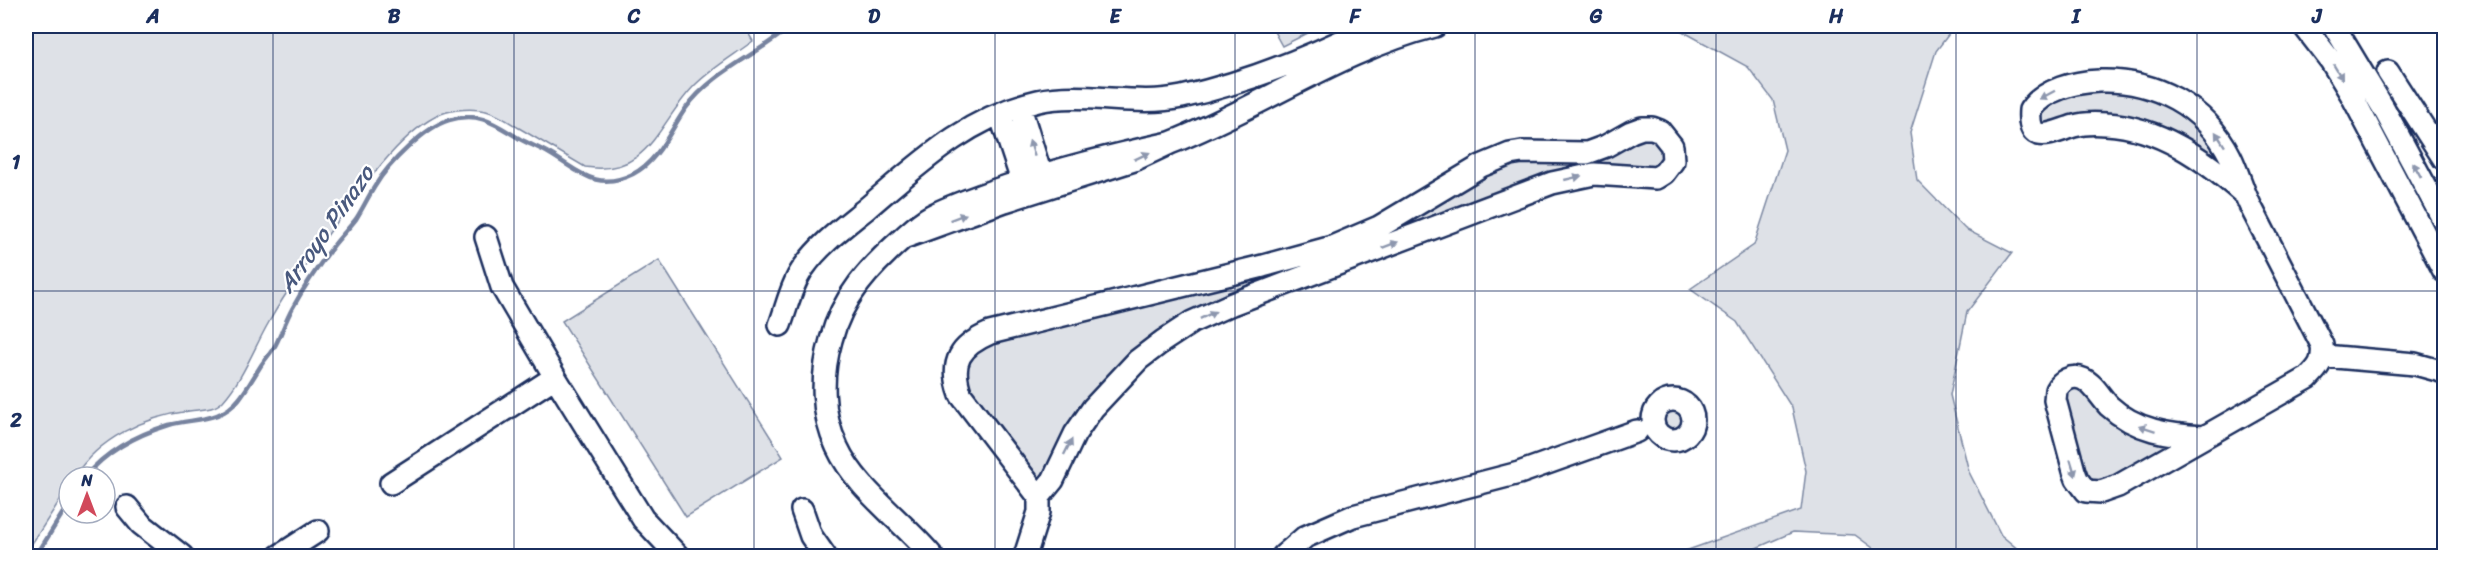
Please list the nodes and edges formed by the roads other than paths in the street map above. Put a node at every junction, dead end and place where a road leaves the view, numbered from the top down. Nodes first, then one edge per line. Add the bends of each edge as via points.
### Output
1 (1373, 26) edge
2 (1435, 26) edge
3 (2304, 26) edge
4 (2334, 26) edge
5 (2388, 72) dead end
6 (1010, 111) junction
7 (2445, 159) edge
8 (1034, 184) junction
9 (2243, 193) junction
10 (2445, 221) edge
11 (486, 237) dead end
12 (1335, 256) junction
13 (2445, 272) edge
14 (780, 326) dead end
15 (2324, 356) junction
16 (2445, 357) edge
17 (2415, 364) junction
18 (2445, 372) edge
19 (555, 377) junction
20 (1654, 414) junction
21 (1637, 431) junction
22 (1660, 435) junction
23 (2204, 437) junction
24 (391, 483) dead end
25 (1039, 497) junction
26 (127, 507) dead end
27 (802, 510) dead end
28 (318, 531) dead end
29 (182, 556) edge
30 (279, 556) edge
31 (678, 556) edge
32 (825, 556) edge
33 (932, 556) edge
34 (1025, 556) edge
35 (1283, 556) edge

1 - 6 street via 1280,67 1182,97 1147,101 1055,99
2 - 8 street via 1371,48 1134,160
3 -> 13 street via 2351,94
10 -> 4 street
5 - 7 street
6 - 8 street
6 - 14 street via 942,145 825,243 796,279
8 - 33 street via 932,215 917,225 861,280 834,327 825,364 825,403 833,437 860,481
9 -> 9 street via 2231,157 2218,136 2206,120 2172,96 2132,83 2090,81 2055,91 2039,99 2030,110 2030,126 2042,135 2092,123 2148,132 2192,154
9 - 15 street via 2322,345
11 - 19 street via 502,287
12 -> 12 street via 1569,179 1594,174 1656,178 1673,161 1672,147 1660,131 1642,128 1587,153 1510,154 1481,166
25 -> 12 street via 1053,480 1075,434 1093,408 1163,340 1192,322
12 - 25 street via 1263,266 990,333 966,347 956,367 962,395
15 - 17 street
15 - 23 street via 2308,378
16 - 17 street
17 - 18 street
19 - 24 street
19 - 31 street via 643,519
20 - 21 street
20 - 22 street via 1654,426
20 - 22 street via 1668,400 1682,401 1692,410 1693,424 1686,436 1673,440
21 - 22 street
21 - 35 street via 1519,473 1353,516 1305,537
23 -> 23 street via 2163,433 2134,424 2109,406 2084,380 2066,379 2056,390 2055,400 2074,471 2086,491 2101,492 2118,486
25 - 34 street via 1039,512
26 - 29 street via 141,524
27 - 32 street via 811,536
28 - 30 street

